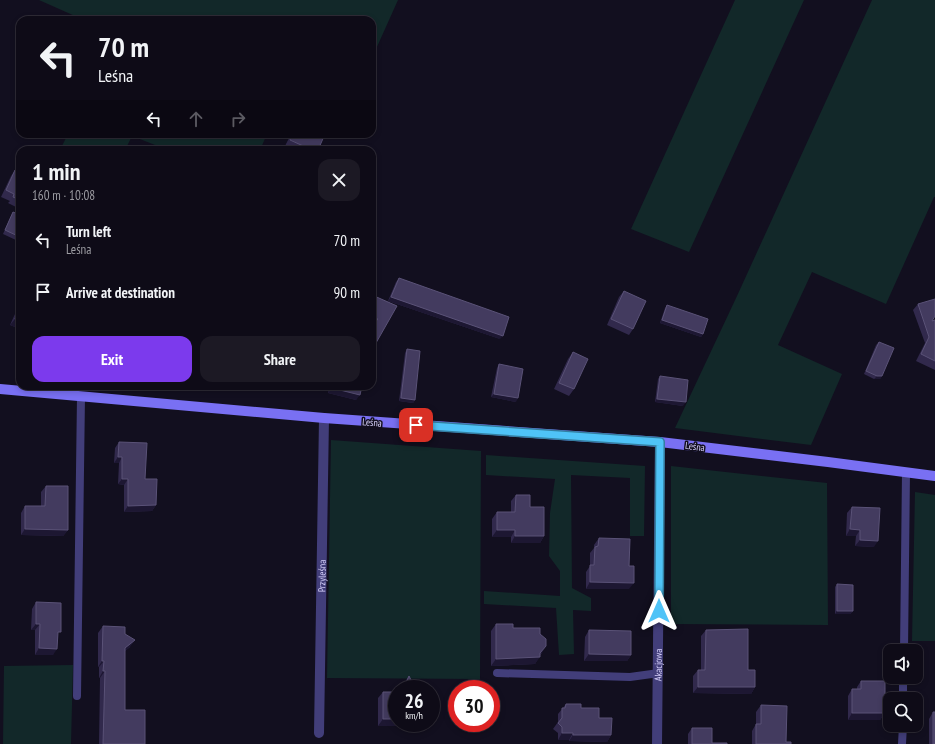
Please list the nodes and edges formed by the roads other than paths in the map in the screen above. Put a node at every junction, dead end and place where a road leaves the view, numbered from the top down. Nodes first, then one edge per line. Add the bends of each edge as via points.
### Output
1 (0, 389) edge
2 (81, 396) junction
3 (324, 418) junction
4 (660, 442) junction
5 (906, 472) junction
6 (935, 476) edge
7 (904, 644) edge
8 (497, 673) dead end
9 (658, 673) junction
10 (77, 696) dead end
11 (903, 732) edge
12 (319, 733) dead end
13 (658, 744) edge
14 (902, 744) edge

1 - 2 street, Leśna
2 - 3 street, Leśna
2 - 10 lane
3 - 4 street, Leśna
3 - 12 street, Przyleśna
4 - 5 street, Leśna
4 - 9 street, Akacjowa
5 - 6 street, Leśna
5 - 7 lane
8 - 9 lane via 630,677
9 - 13 street, Akacjowa
11 - 14 lane

